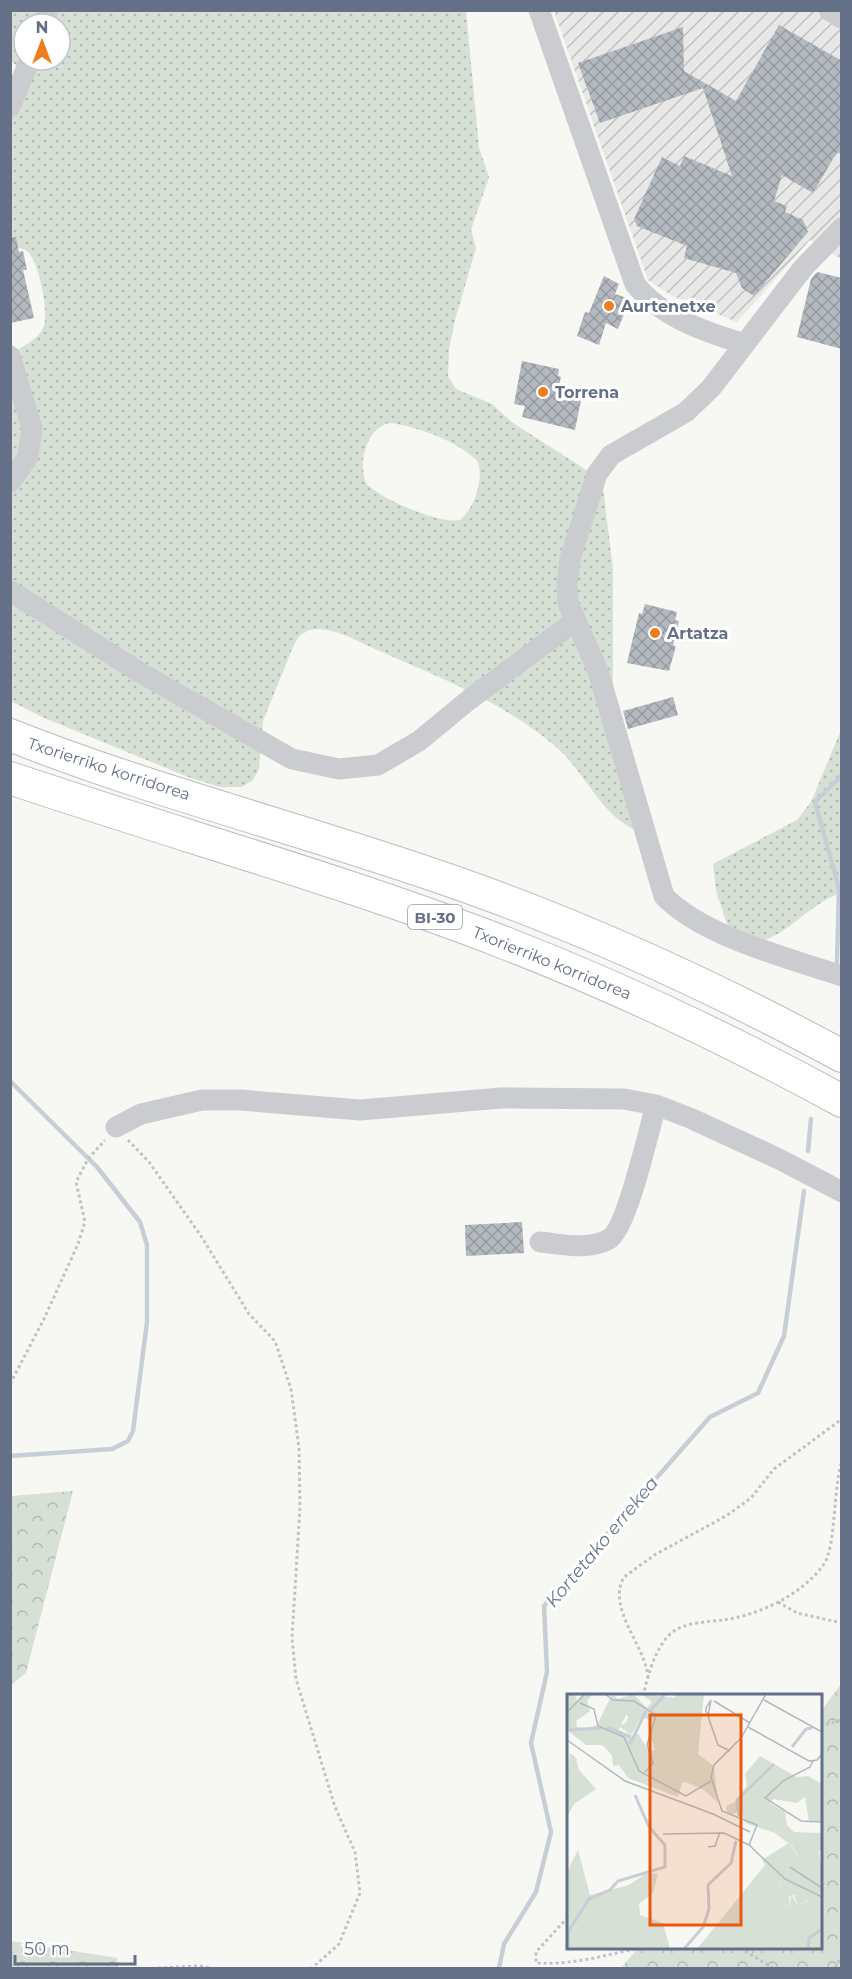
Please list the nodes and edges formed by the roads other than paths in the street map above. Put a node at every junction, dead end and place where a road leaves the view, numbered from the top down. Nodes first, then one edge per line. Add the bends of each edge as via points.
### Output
1 (539, 10) edge
2 (829, 10) edge
3 (842, 18) edge
4 (25, 72) edge
5 (10, 107) edge
6 (842, 228) edge
7 (745, 344) junction
8 (10, 356) edge
9 (10, 482) edge
10 (10, 591) edge
11 (574, 621) junction
12 (10, 735) edge
13 (10, 778) edge
14 (842, 976) edge
15 (842, 1056) edge
16 (842, 1101) edge
17 (656, 1105) junction
18 (116, 1127) road end
19 (842, 1192) edge
20 (540, 1242) dead end

1 - 7 street via 635,284 650,302 669,315
2 - 3 street
4 - 5 street
6 - 7 street via 803,268
7 - 11 street via 711,388 686,412 610,455 597,474 569,567 568,603
8 - 9 street via 32,428 28,457
10 - 11 street via 141,673 292,759 339,769 378,765 419,741
11 - 14 street via 598,671 664,896 677,910 699,923
12 - 15 highway, Txorierriko korridorea / BI-30 via 519,906 697,981
13 - 16 highway, Txorierriko korridorea / BI-30 via 505,943 680,1017
17 - 18 street via 624,1099 501,1098 360,1110 202,1100 141,1114
17 - 19 street via 779,1159
17 - 20 street via 630,1198 620,1227 611,1238 594,1245

